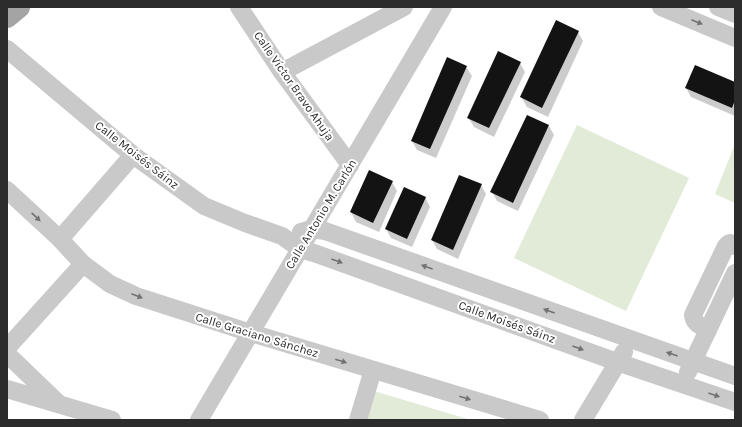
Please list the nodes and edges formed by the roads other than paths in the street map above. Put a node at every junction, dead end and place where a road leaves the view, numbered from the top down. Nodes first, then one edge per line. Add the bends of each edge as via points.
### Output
1 (19, 7) edge
2 (239, 7) edge
3 (404, 7) edge
4 (443, 7) edge
5 (661, 7) edge
6 (718, 7) edge
7 (735, 14) edge
8 (7, 17) edge
9 (735, 38) edge
10 (7, 49) edge
11 (282, 72) junction
12 (133, 155) junction
13 (350, 165) junction
14 (8, 193) edge
15 (312, 229) junction
16 (282, 236) junction
17 (60, 239) junction
18 (735, 246) edge
19 (300, 249) junction
20 (83, 264) junction
21 (735, 273) edge
22 (708, 330) junction
23 (251, 333) junction
24 (632, 340) junction
25 (7, 348) edge
26 (7, 354) edge
27 (693, 361) junction
28 (617, 362) junction
29 (373, 370) junction
30 (735, 376) edge
31 (683, 384) junction
32 (7, 389) edge
33 (735, 402) edge
34 (60, 405) junction
35 (112, 420) edge
36 (200, 420) edge
37 (358, 420) edge
38 (540, 420) edge
39 (583, 420) edge

1 - 8 main road
2 - 11 street, Calle Víctor Bravo Ahuja
3 - 11 street
4 - 13 street, Calle Antonio M. Carlón
5 -> 9 street
6 - 7 street
10 - 12 street, Calle Moisés Sáinz
11 - 13 street, Calle Víctor Bravo Ahuja
12 - 16 street, Calle Moisés Sáinz via 204,206
12 - 17 street
13 - 15 street, Calle Antonio M. Carlón
14 -> 17 street, Calle Graciano Sánchez
15 - 16 street, Calle Moisés Sáinz
15 - 19 street, Calle Antonio M. Carlón
24 -> 15 street, Calle Moisés Sáinz via 325,231
16 - 19 street, Calle Moisés Sáinz
17 - 20 street, Calle Graciano Sánchez
18 - 22 street via 730,243 726,246 693,315 696,323
19 - 23 street, Calle Antonio M. Carlón
19 -> 28 street, Calle Moisés Sáinz
20 -> 23 street, Calle Graciano Sánchez via 110,284 136,296
20 - 25 street
21 - 22 street
22 - 27 street
23 -> 29 street, Calle Graciano Sánchez
23 - 36 street, Calle Antonio M. Carlón
27 -> 24 street, Calle Moisés Sáinz
24 - 28 street
26 - 34 street
27 - 30 street, Calle Moisés Sáinz
27 - 31 street
28 - 31 street, Calle Moisés Sáinz
28 - 39 street
29 - 37 street
29 -> 38 street, Calle Graciano Sánchez
31 -> 33 street, Calle Moisés Sáinz
32 - 34 street
34 - 35 street

